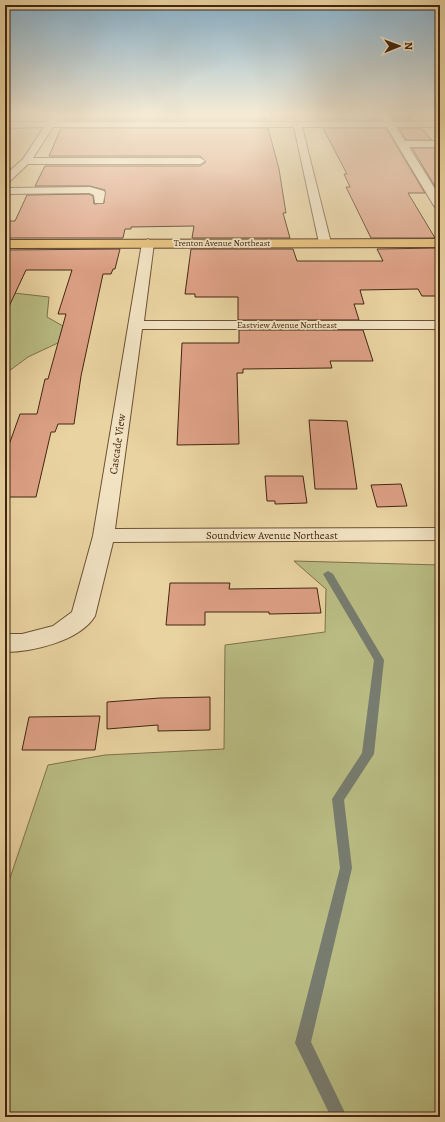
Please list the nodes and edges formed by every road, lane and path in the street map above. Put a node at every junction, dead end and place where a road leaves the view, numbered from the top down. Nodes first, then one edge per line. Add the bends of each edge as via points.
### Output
1 (20, 166) edge
2 (308, 166) edge
3 (416, 166) edge
4 (5, 180) edge
5 (5, 191) edge
6 (99, 201) dead end
7 (440, 206) edge
8 (148, 243) junction
9 (325, 243) junction
10 (440, 243) edge
11 (5, 244) edge
12 (135, 325) junction
13 (440, 325) edge
14 (440, 534) edge
15 (104, 536) junction
16 (5, 643) edge

1 - 4 street
2 - 9 street
3 - 7 street
5 - 6 street via 90,190 100,193
8 - 9 main road, Trenton Avenue Northeast
8 - 11 main road, Trenton Avenue Northeast
8 - 12 street, Cascade View
9 - 10 main road, Trenton Avenue Northeast
12 - 13 street, Eastview Avenue Northeast
12 - 15 street, Cascade View
14 - 15 street, Soundview Avenue Northeast
15 - 16 street, Cascade View via 83,616 61,632 22,643

